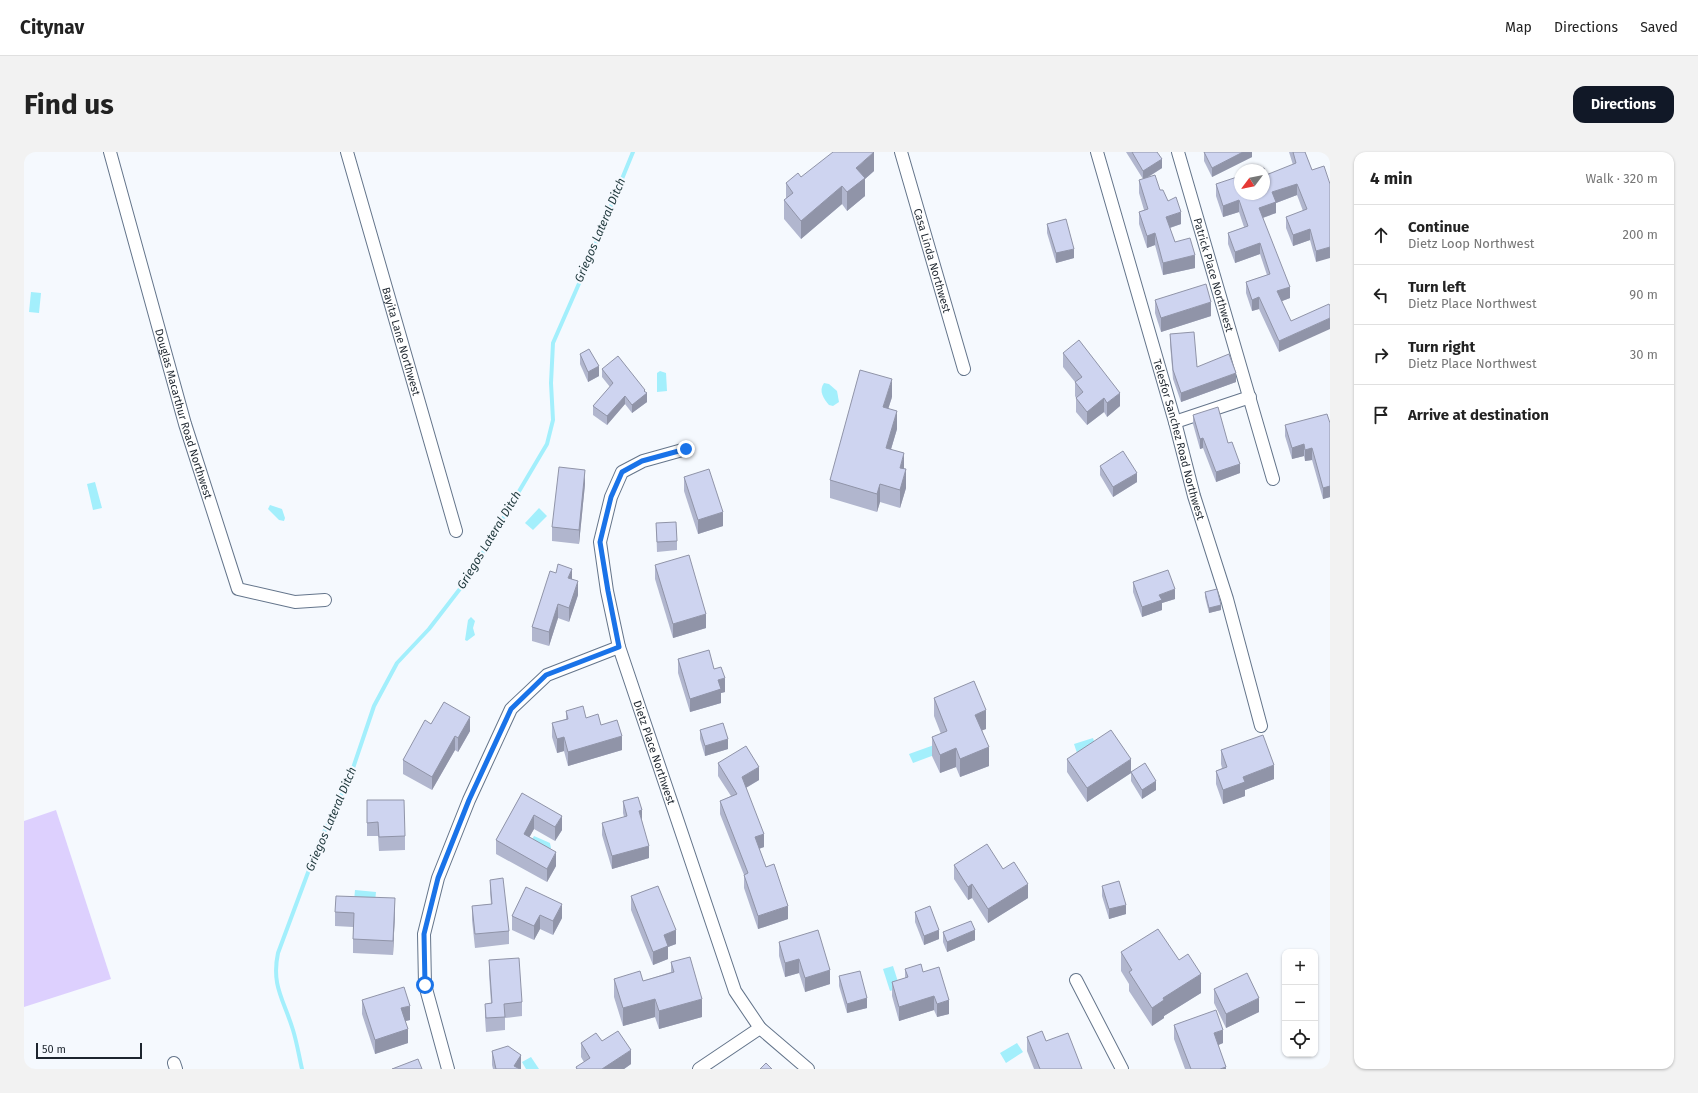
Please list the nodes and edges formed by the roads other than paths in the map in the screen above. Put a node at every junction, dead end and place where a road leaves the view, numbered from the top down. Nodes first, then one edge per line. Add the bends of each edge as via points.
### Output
1 (110, 152) edge
2 (347, 152) edge
3 (901, 152) edge
4 (1097, 152) edge
5 (1178, 152) edge
6 (964, 369) dead end
7 (1250, 397) junction
8 (1175, 422) junction
9 (686, 449) dead end
10 (1273, 480) dead end
11 (456, 531) dead end
12 (325, 600) dead end
13 (619, 647) junction
14 (1261, 726) dead end
15 (1076, 980) dead end
16 (760, 1028) junction
17 (448, 1069) edge
18 (699, 1069) edge
19 (808, 1069) edge
20 (1122, 1069) edge

1 - 12 street, Douglas Macarthur Road Northwest via 185,424 238,589 295,602
2 - 11 street, Bayita Lane Northwest
3 - 6 street, Casa Linda Northwest
4 - 8 street, Telesfor Sanchez Road Northwest
5 - 7 street, Patrick Place Northwest
7 - 8 street
7 - 10 street, Patrick Place Northwest
8 - 14 street, Telesfor Sanchez Road Northwest
9 - 13 street, Dietz Place Northwest via 642,461 622,472 611,497 600,542
13 - 16 street, Dietz Place Northwest via 735,991
13 - 17 street via 546,675 511,709 469,800 438,878 424,934 425,985
15 - 20 street
16 - 18 street
16 - 19 street, Dietz Place Northwest

